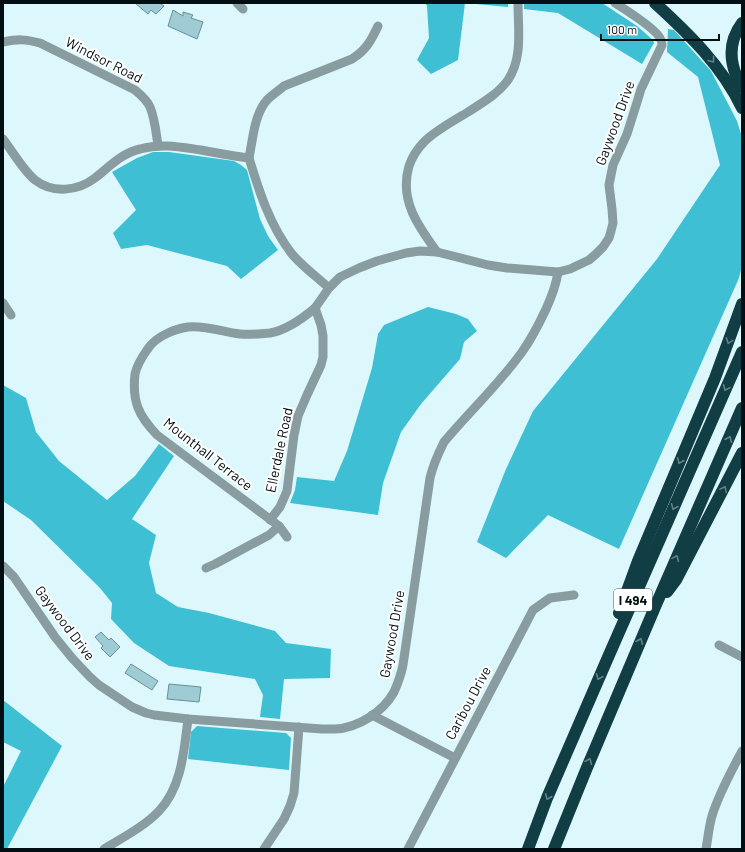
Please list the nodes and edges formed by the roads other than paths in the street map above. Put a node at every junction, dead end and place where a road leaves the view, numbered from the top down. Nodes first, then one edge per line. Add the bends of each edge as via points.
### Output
1 (518, 3) edge
2 (615, 3) edge
3 (655, 3) edge
4 (742, 23) edge
5 (378, 26) dead end
6 (3, 42) edge
7 (742, 87) edge
8 (742, 108) edge
9 (3, 139) edge
10 (158, 145) junction
11 (249, 158) junction
12 (437, 252) junction
13 (558, 272) junction
14 (329, 288) junction
15 (3, 302) edge
16 (742, 304) edge
17 (315, 308) junction
18 (11, 315) dead end
19 (742, 352) edge
20 (742, 408) edge
21 (742, 453) edge
22 (270, 520) junction
23 (279, 526) junction
24 (287, 537) dead end
25 (3, 566) edge
26 (206, 568) dead end
27 (574, 595) dead end
28 (655, 607) junction
29 (719, 646) dead end
30 (609, 654) junction
31 (742, 657) edge
32 (372, 715) junction
33 (188, 719) junction
34 (299, 728) junction
35 (742, 751) edge
36 (455, 758) junction
37 (104, 849) edge
38 (264, 849) edge
39 (408, 849) edge
40 (528, 849) edge
41 (554, 849) edge
42 (706, 849) edge

1 - 12 street via 518,52 508,80 486,100 426,140 411,161 406,177 406,194 418,224
2 - 13 street, Gaywood Drive via 654,31 662,44 641,89 627,134 613,165 609,185 613,223 609,238 589,260
3 -> 8 highway via 684,29 706,54 727,81
4 - 7 highway via 733,39 731,51 733,67
5 - 11 street via 365,49 352,59 284,86 266,101 259,112
6 - 10 street, Windsor Road via 30,40 40,43 135,90 150,106
9 - 10 street via 36,181 59,190 83,186 126,155 138,149
10 - 11 street
11 - 14 street via 271,221 281,239 293,255
12 - 13 street, Gaywood Drive via 488,265
12 - 14 street via 420,251 376,261 340,277
13 - 32 street, Gaywood Drive via 552,295 537,330 506,372 444,442 438,453 430,478 400,679 384,705
14 - 17 street
15 - 18 street
16 -> 30 highway via 715,378 638,561 618,617
17 - 22 street, Ellerdale Road via 323,336 323,357 298,416 287,491 280,507
17 - 22 street, Mounthall Terrace via 288,327 272,333 238,334 189,326 175,330 151,345 136,369 134,398 147,424
19 -> 30 highway, I 494
28 -> 20 highway, I 494
28 -> 21 highway via 676,580
22 - 23 street, Mounthall Terrace
23 - 24 street, Mounthall Terrace
23 - 26 street via 269,535
25 - 33 street, Gaywood Drive via 14,577 72,658 99,685 140,711
27 - 36 street, Caribou Drive via 550,598 533,610
41 -> 28 highway, I 494
29 - 31 street
30 -> 40 highway, I 494 via 547,798
32 - 34 street, Gaywood Drive via 355,724 336,729
32 - 36 street
33 - 34 street, Gaywood Drive
33 - 37 street via 179,772 168,800 153,817
34 - 38 street via 292,800 284,819
35 - 42 street via 717,801
36 - 39 street, Caribou Drive

